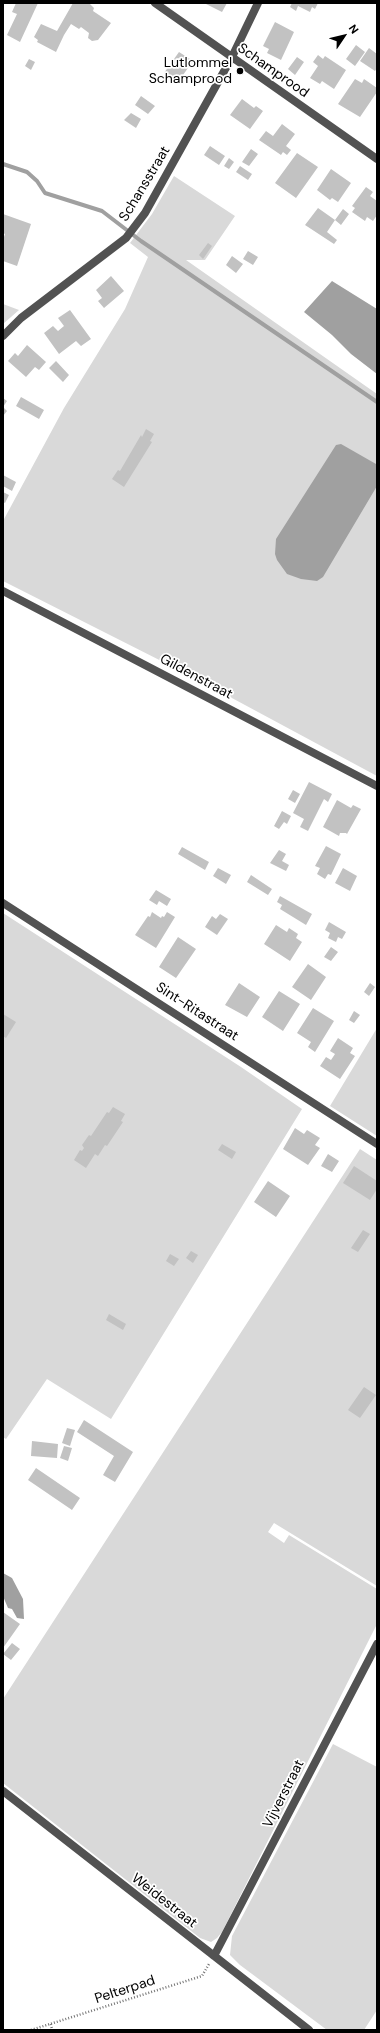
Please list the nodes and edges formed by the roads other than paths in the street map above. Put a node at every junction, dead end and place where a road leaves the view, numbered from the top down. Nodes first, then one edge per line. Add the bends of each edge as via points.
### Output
1 (155, 3) edge
2 (258, 3) edge
3 (232, 57) junction
4 (377, 159) edge
5 (3, 336) edge
6 (3, 591) edge
7 (377, 786) edge
8 (3, 903) edge
9 (377, 1144) edge
10 (377, 1644) edge
11 (3, 1792) edge
12 (214, 1956) junction
13 (309, 2030) edge

1 - 3 street, Schamprood
2 - 3 street, Schansstraat
3 - 4 street, Schamprood
3 - 5 street, Schansstraat via 145,213 126,238 21,318
6 - 7 street, Gildenstraat
8 - 9 street, Sint-Ritastraat
10 - 12 street, Vijverstraat
11 - 12 street, Weidestraat
12 - 13 street, Weidestraat

